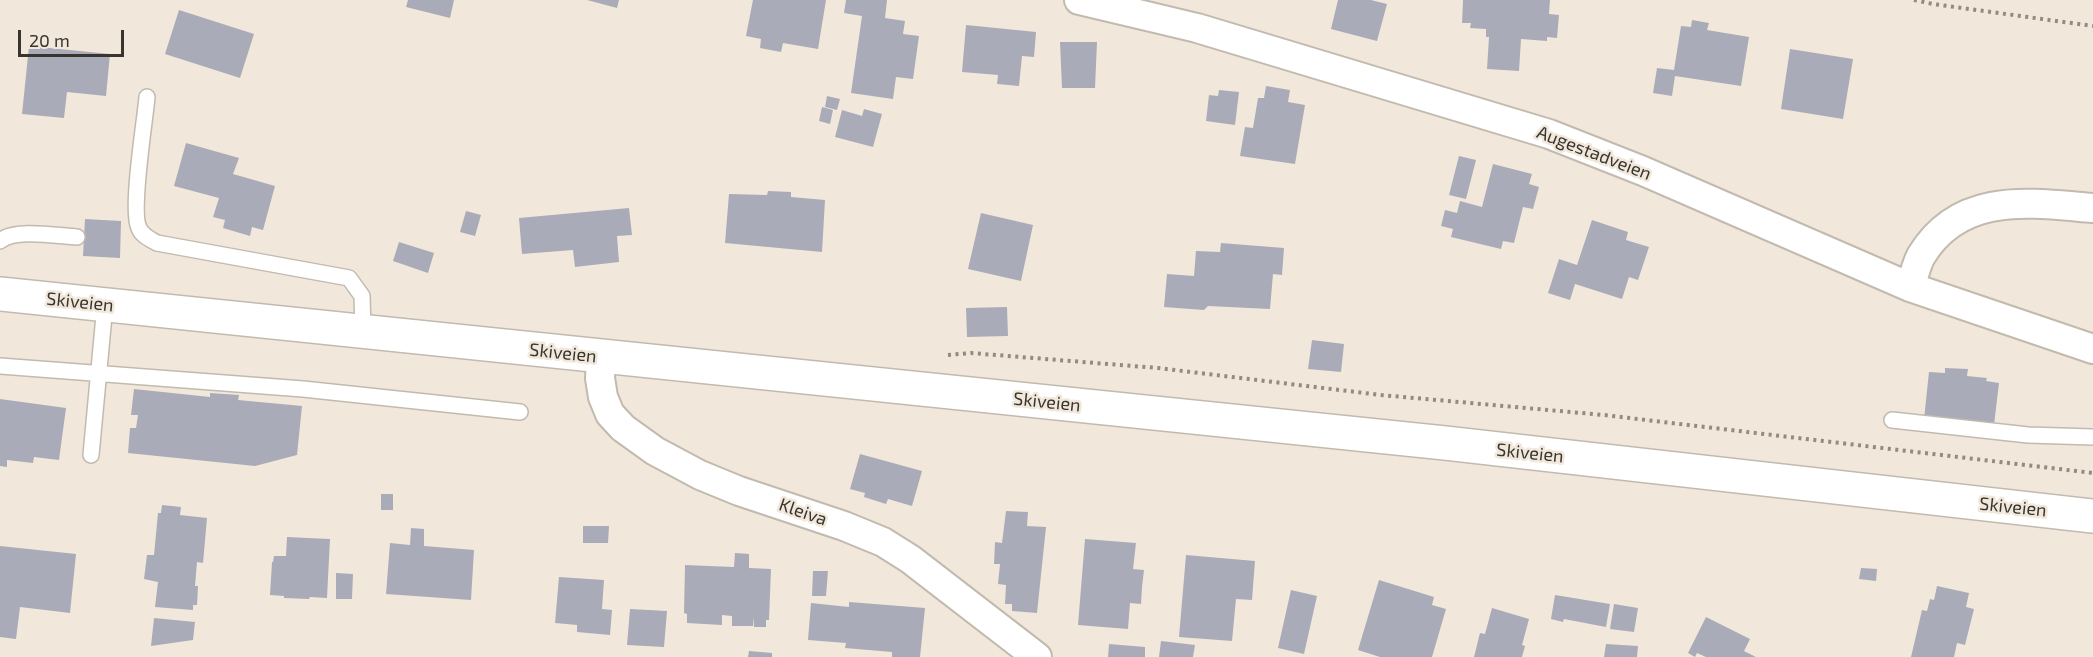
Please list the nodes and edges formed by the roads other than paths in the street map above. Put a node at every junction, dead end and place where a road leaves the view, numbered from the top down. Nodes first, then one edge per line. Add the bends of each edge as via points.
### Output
1 (1079, 0) edge
2 (147, 97) dead end
3 (2093, 208) edge
4 (77, 237) dead end
5 (0, 241) edge
6 (1910, 287) junction
7 (0, 294) edge
8 (105, 304) junction
9 (363, 331) junction
10 (2093, 349) edge
11 (601, 357) junction
12 (0, 366) edge
13 (99, 373) junction
14 (520, 412) dead end
15 (1892, 420) dead end
16 (2093, 437) edge
17 (91, 456) dead end
18 (2093, 516) edge
19 (1037, 657) edge

1 - 6 street, Augestadveien via 1197,28 1549,134
2 - 9 lane via 137,194 138,228 146,237 157,243 349,278 362,296
3 - 6 street via 2009,203 1973,212 1934,239 1920,258
4 - 5 lane via 16,234
6 - 10 street, Augestadveien
7 - 8 main road, Skiveien
8 - 9 main road, Skiveien
8 - 13 lane
9 - 11 main road, Skiveien
11 - 18 main road, Skiveien via 1445,443
11 - 19 street, Kleiva via 600,378 610,414 655,451 739,491 883,542
12 - 13 lane
13 - 14 lane
13 - 17 lane
15 - 16 lane via 2028,435

